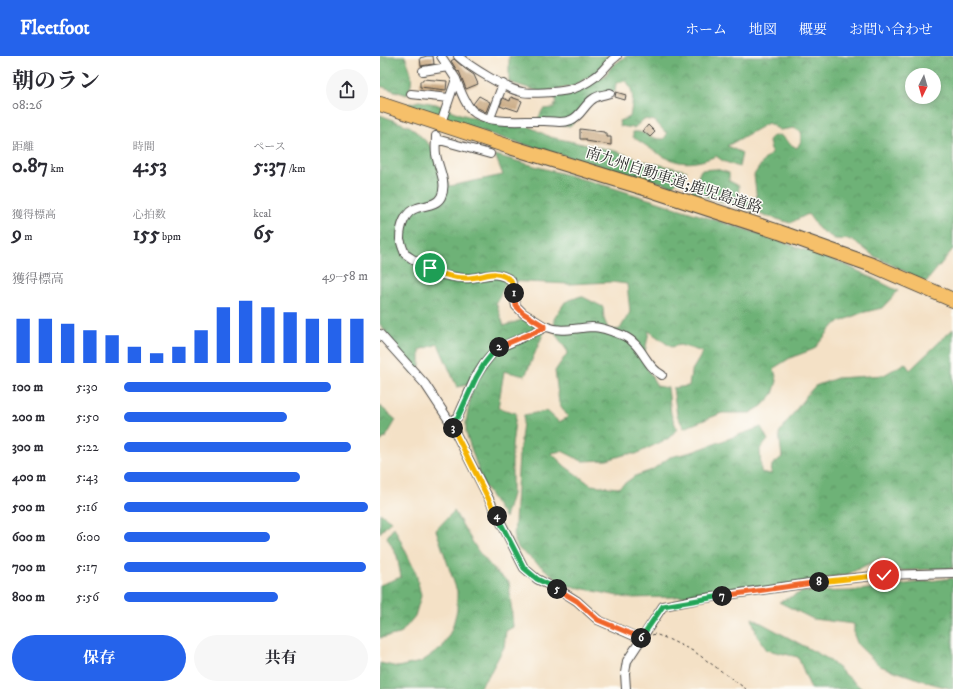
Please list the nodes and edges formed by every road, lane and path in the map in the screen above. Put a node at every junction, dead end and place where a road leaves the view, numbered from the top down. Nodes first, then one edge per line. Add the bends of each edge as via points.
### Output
1 (441, 56) edge
2 (458, 56) edge
3 (617, 56) edge
4 (448, 67) junction
5 (423, 71) dead end
6 (456, 79) junction
7 (503, 84) junction
8 (610, 93) dead end
9 (411, 94) dead end
10 (449, 98) junction
11 (380, 104) edge
12 (490, 118) junction
13 (442, 120) dead end
14 (490, 154) dead end
15 (953, 300) edge
16 (544, 326) junction
17 (380, 334) edge
18 (662, 375) dead end
19 (450, 422) junction
20 (953, 573) edge
21 (642, 638) junction
22 (626, 689) edge
23 (746, 689) edge

1 - 4 street
2 - 7 street via 494,81
3 - 7 street via 596,76 567,90 522,92
4 - 5 street
4 - 6 street
6 - 10 street
6 - 12 street via 468,105 475,113
7 - 12 street
8 - 12 street via 599,95 577,117 562,123
9 - 10 street
10 - 13 street
11 - 15 highway, 南九州自動車道;鹿児島道路 via 779,232 872,265
14 - 16 street via 436,137 436,153 444,186 442,196 432,205 415,208 407,214 400,238 405,254 446,276 469,278 489,273 505,276 511,280 516,306
16 - 18 street via 565,330 602,328 626,337 638,346 655,372
16 - 19 street via 496,349 476,378 458,417
17 - 19 street via 425,384
19 - 21 street via 524,568 537,579 577,601 598,620
20 - 21 street via 884,575 824,581 663,606
21 - 22 street via 627,661
21 - 23 path via 655,634 695,652

